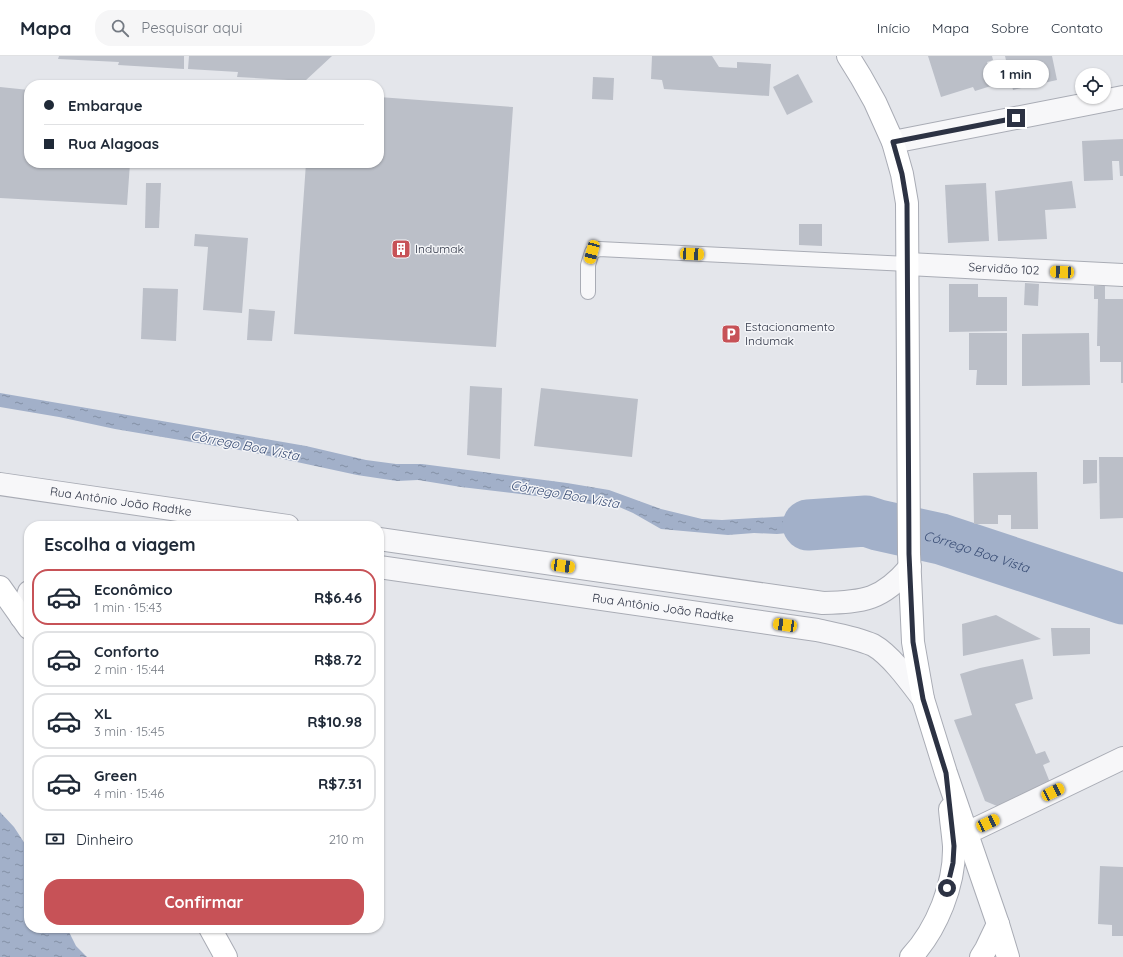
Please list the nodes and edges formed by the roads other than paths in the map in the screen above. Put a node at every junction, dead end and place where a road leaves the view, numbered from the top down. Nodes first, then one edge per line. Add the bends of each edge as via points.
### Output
1 (848, 56) edge
2 (1123, 97) edge
3 (893, 142) junction
4 (908, 264) junction
5 (1123, 276) edge
6 (588, 292) dead end
7 (0, 484) edge
8 (254, 521) edge
9 (384, 540) edge
10 (910, 560) junction
11 (384, 568) edge
12 (0, 587) edge
13 (24, 622) edge
14 (923, 699) junction
15 (1123, 758) edge
16 (946, 773) junction
17 (967, 833) junction
18 (998, 924) junction
19 (213, 933) edge
20 (226, 957) edge
21 (911, 957) edge
22 (981, 957) edge
23 (1008, 957) edge

1 - 3 main road via 875,102
2 - 3 street
3 - 4 main road via 907,204
4 - 5 street, Servidão 102
4 - 6 lane via 599,249 592,252 588,265
4 - 10 main road
7 - 8 street, Rua Antônio João Radtke
9 - 10 street via 823,603 849,603 877,595 898,581
10 - 14 main road via 913,642
11 - 14 street, Rua Antônio João Radtke via 817,630 854,638 874,646 885,655
12 - 13 main road
14 - 16 main road
15 - 17 street
16 - 17 main road
16 - 21 main road via 954,846 951,874 936,918 920,947
17 - 18 main road
18 - 22 main road
18 - 23 main road
19 - 20 main road

